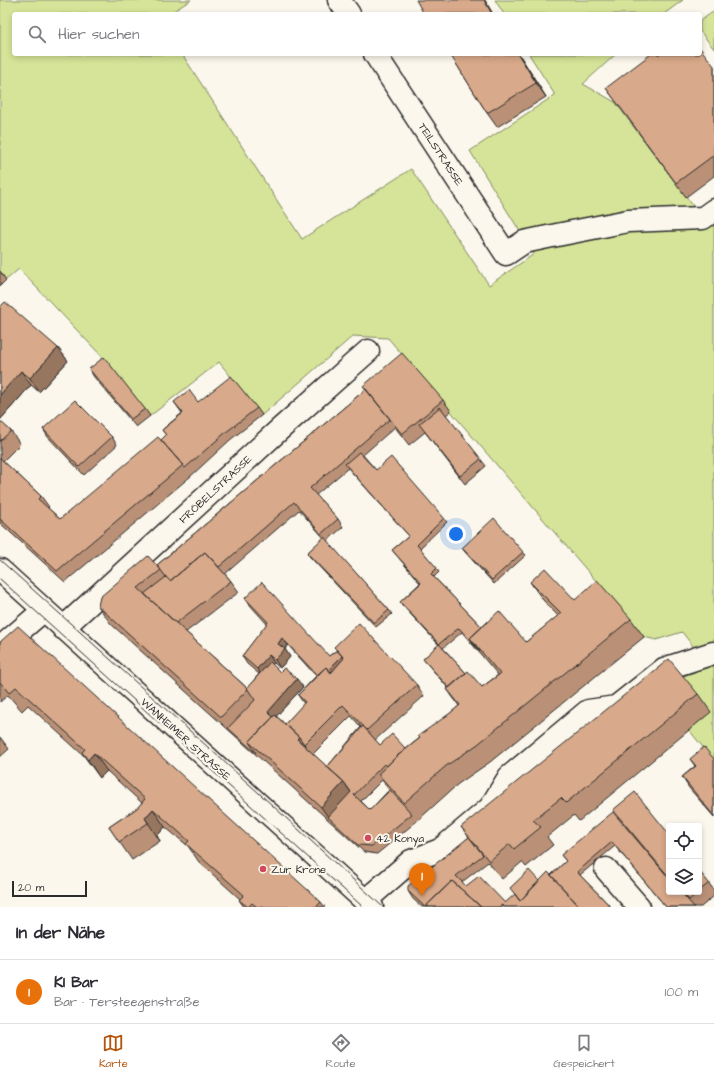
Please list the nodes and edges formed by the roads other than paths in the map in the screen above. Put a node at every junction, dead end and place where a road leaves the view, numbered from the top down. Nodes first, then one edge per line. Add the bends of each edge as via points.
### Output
1 (339, 0) edge
2 (348, 12) edge
3 (376, 56) edge
4 (714, 210) edge
5 (368, 351) dead end
6 (0, 570) edge
7 (44, 610) junction
8 (63, 628) junction
9 (0, 648) edge
10 (713, 653) dead end
11 (606, 869) dead end
12 (368, 904) edge
13 (638, 907) edge

1 - 2 street
3 - 4 street, TEILSTRASSE via 506,254 524,242 557,235 628,221 703,218
5 - 8 street, FRÖBELSTRASSE
6 - 7 street, WANHEIMER STRASSE
7 - 8 street, WANHEIMER STRASSE
7 - 9 street
8 - 12 street, WANHEIMER STRASSE
10 - 12 street via 664,668 616,707 588,711 509,777 490,808 440,850 411,861
11 - 13 street

